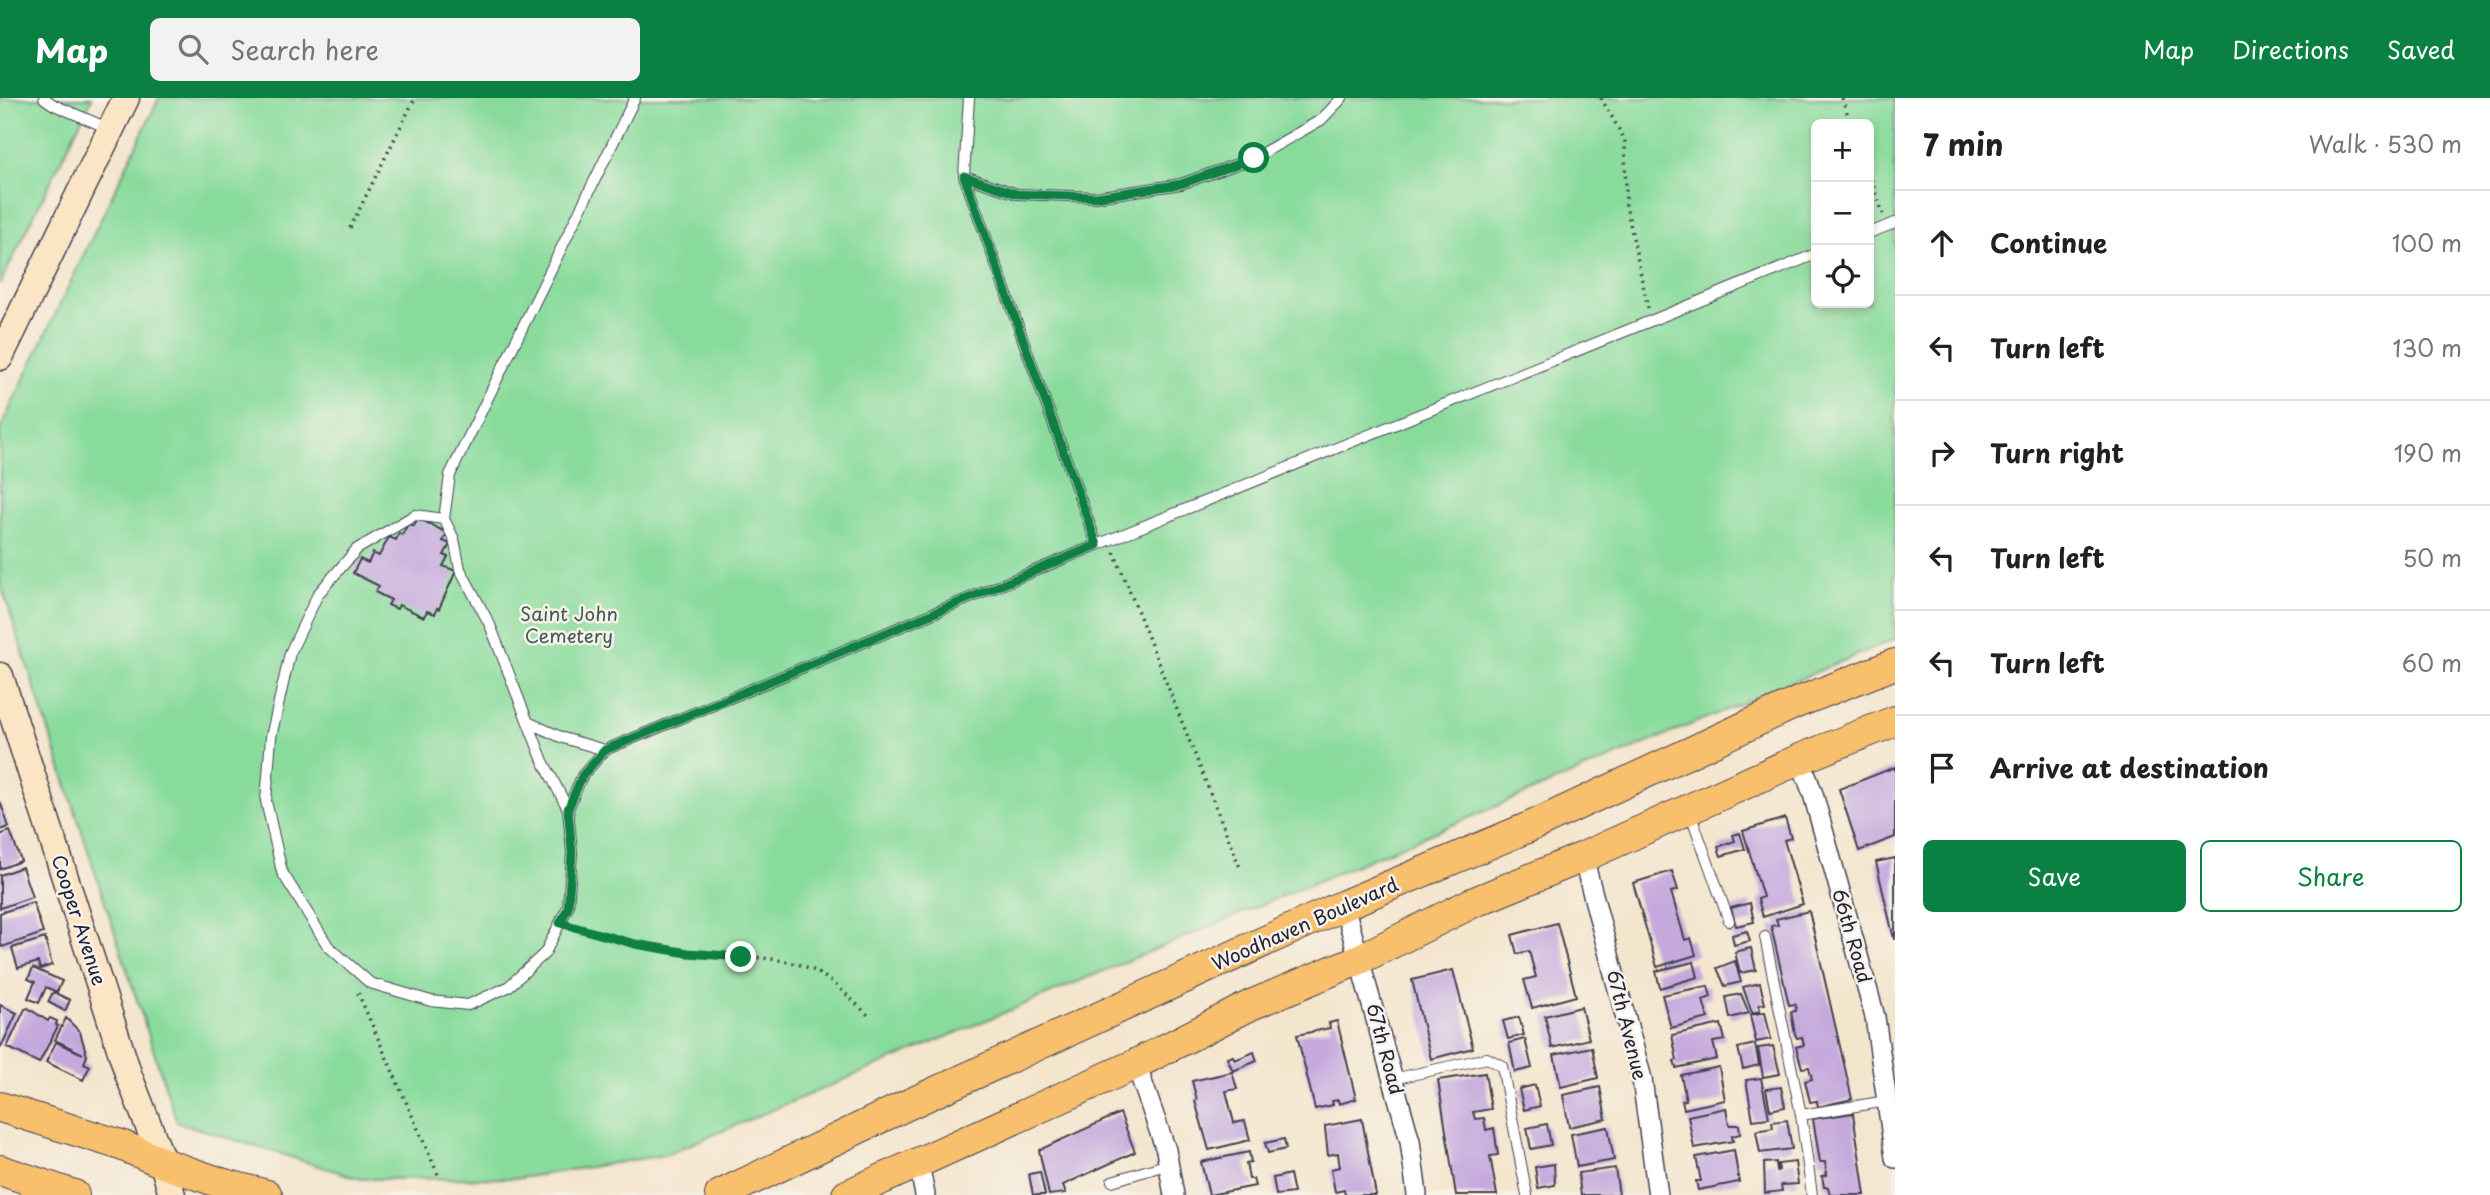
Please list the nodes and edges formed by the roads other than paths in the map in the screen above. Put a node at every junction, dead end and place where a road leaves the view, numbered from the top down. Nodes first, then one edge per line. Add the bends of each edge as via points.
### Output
1 (126, 98) edge
2 (635, 98) edge
3 (970, 98) edge
4 (1342, 98) edge
5 (49, 100) edge
6 (111, 129) junction
7 (964, 176) junction
8 (1891, 224) edge
9 (1874, 231) edge
10 (1811, 256) edge
11 (0, 357) edge
12 (444, 519) junction
13 (1097, 545) junction
14 (1895, 664) edge
15 (0, 676) edge
16 (1895, 721) edge
17 (530, 723) junction
18 (605, 750) junction
19 (1800, 759) junction
20 (1688, 808) junction
21 (568, 809) junction
22 (1583, 857) junction
23 (1344, 905) junction
24 (1729, 921) dead end
25 (1765, 937) dead end
26 (1360, 959) junction
27 (1136, 1063) junction
28 (1889, 1076) edge
29 (1393, 1079) junction
30 (1887, 1101) junction
31 (0, 1107) edge
32 (1801, 1115) junction
33 (1895, 1158) edge
34 (163, 1163) junction
35 (919, 1164) junction
36 (1168, 1164) junction
37 (0, 1170) edge
38 (1112, 1181) dead end
39 (74, 1195) edge
40 (172, 1195) edge
41 (267, 1195) edge
42 (720, 1195) edge
43 (847, 1195) edge
44 (925, 1195) edge
45 (1174, 1195) edge
46 (1417, 1195) edge
47 (1527, 1195) edge
48 (1658, 1195) edge
49 (1812, 1195) edge

1 - 6 main road
2 - 12 lane via 450,475
3 - 7 lane
4 - 7 lane via 1321,120 1254,158 1181,184 1096,197 1030,195
5 - 6 lane
6 - 11 main road
7 - 13 lane
8 - 9 lane
10 - 13 lane
12 - 17 lane via 460,569 490,625
12 - 21 lane via 415,515 357,549 318,594 290,653 271,737 266,801 282,872 328,946 370,983 468,1005 508,987 545,953 568,908 572,853
13 - 18 lane
14 - 23 main road, Woodhaven Boulevard via 1796,702 1534,825
15 - 34 main road, Cooper Avenue via 129,1076
16 - 19 main road
17 - 18 lane
17 - 21 lane
18 - 21 lane via 582,776
19 - 20 main road
19 - 28 street, 66th Road
20 - 22 main road
20 - 24 lane
22 - 26 main road via 1472,903
22 - 48 street, 67th Avenue via 1642,1079
23 - 26 street, 67th Road
23 - 42 main road, Woodhaven Boulevard
25 - 32 lane
26 - 27 main road via 1251,1005
26 - 29 street, 67th Road
27 - 35 main road
27 - 36 street
28 - 30 street, 66th Road
29 - 46 street, 67th Road via 1410,1140
29 - 47 lane via 1487,1058 1502,1066
30 - 32 lane
30 - 33 street, 66th Road
31 - 34 main road
32 - 49 lane
34 - 40 main road, Cooper Avenue
34 - 41 main road
35 - 43 main road
35 - 44 street
36 - 38 lane
36 - 45 street
37 - 39 main road

